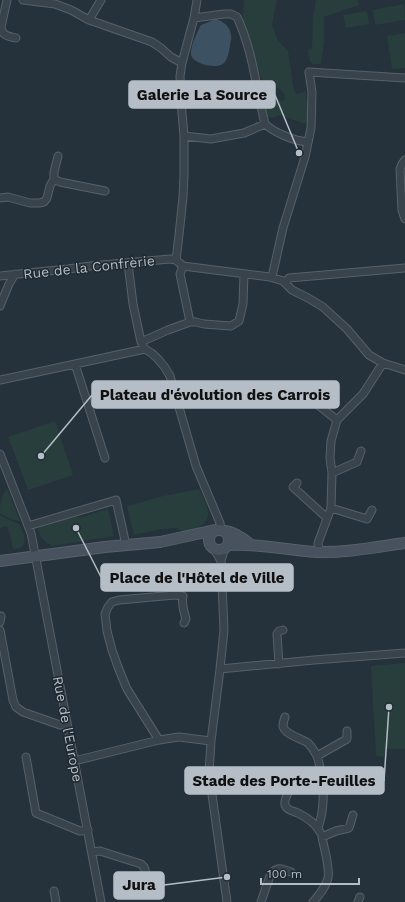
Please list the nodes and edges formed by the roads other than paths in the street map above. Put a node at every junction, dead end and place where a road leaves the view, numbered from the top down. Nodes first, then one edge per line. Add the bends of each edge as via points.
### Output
1 (7, 0) edge
2 (22, 0) edge
3 (101, 0) edge
4 (197, 0) edge
5 (194, 18) junction
6 (89, 20) junction
7 (16, 38) dead end
8 (182, 63) junction
9 (405, 78) edge
10 (265, 124) junction
11 (184, 136) junction
12 (308, 142) junction
13 (58, 156) dead end
14 (405, 160) edge
15 (54, 179) junction
16 (105, 191) dead end
17 (0, 198) edge
18 (405, 219) edge
19 (176, 260) junction
20 (128, 263) junction
21 (183, 266) junction
22 (405, 268) edge
23 (15, 274) junction
24 (244, 274) junction
25 (0, 276) edge
26 (272, 277) junction
27 (286, 282) junction
28 (0, 306) edge
29 (190, 322) junction
30 (141, 342) junction
31 (145, 349) junction
32 (383, 362) junction
33 (75, 364) junction
34 (405, 370) edge
35 (0, 380) edge
36 (294, 386) dead end
37 (337, 420) junction
38 (361, 450) dead end
39 (0, 454) edge
40 (106, 458) dead end
41 (332, 473) junction
42 (297, 483) dead end
43 (331, 508) junction
44 (372, 510) dead end
45 (327, 518) junction
46 (28, 526) junction
47 (220, 531) junction
48 (186, 537) junction
49 (405, 543) edge
50 (126, 545) junction
51 (251, 545) junction
52 (212, 546) junction
53 (226, 546) junction
54 (319, 551) junction
55 (35, 556) junction
56 (0, 561) edge
57 (221, 561) junction
58 (184, 623) dead end
59 (0, 630) edge
60 (283, 630) dead end
61 (405, 653) edge
62 (279, 664) junction
63 (220, 669) junction
64 (285, 717) dead end
65 (67, 724) junction
66 (347, 731) dead end
67 (159, 740) junction
68 (211, 741) junction
69 (317, 756) junction
70 (26, 757) dead end
71 (74, 761) junction
72 (288, 793) dead end
73 (353, 815) dead end
74 (318, 828) junction
75 (88, 830) junction
76 (322, 837) junction
77 (92, 852) junction
78 (291, 872) dead end
79 (54, 891) dead end
80 (150, 894) dead end
81 (56, 902) edge
82 (101, 902) edge
83 (227, 902) edge
84 (262, 902) edge
85 (314, 902) edge

1 - 7 street via 1,30 7,36
2 - 6 street via 55,4
3 - 6 street
4 - 5 street
5 - 8 street
5 - 10 street via 224,14 237,17 250,50
6 - 8 street via 152,42 171,58
8 - 11 street via 181,101
9 - 12 street via 309,72 312,109
10 - 11 street via 244,133 211,139
10 - 12 street via 271,130
11 - 19 street via 183,197
12 - 26 street
13 - 15 street
14 - 18 street via 400,169 402,210
15 - 16 street
15 - 17 street via 44,202 30,203 8,197
19 - 20 street, Rue de la Confrèrie
19 - 21 street
20 - 23 street, Rue de la Confrèrie
20 - 30 street
21 - 24 street
21 - 29 street via 180,274
22 - 27 street via 289,278
23 - 25 street
23 - 28 street, Rue de la Confrèrie
24 - 26 street
24 - 29 street via 243,304 239,320 231,326
26 - 27 street
27 - 32 street via 292,290 323,307 347,329 368,355
29 - 30 street
30 - 31 street
31 - 33 street
31 - 47 street via 158,358 170,376 196,466 220,522
32 - 34 street
32 - 37 street via 363,394
33 - 35 street
33 - 40 street
36 - 37 street
37 - 41 street via 331,441
38 - 41 street via 357,462
39 - 46 street, Rue de l'Europe
41 - 43 street
42 - 45 street via 293,487
43 - 44 street via 367,518
43 - 45 street
45 - 54 street via 318,543
46 - 50 street via 116,500
46 - 55 street, Rue de l'Europe
47 - 48 street
47 - 51 street via 230,532
47 - 52 street via 212,532 209,538
47 - 53 street via 228,535
48 - 50 street
48 - 52 street
49 - 54 street via 352,551
50 - 55 street
51 - 53 street
51 - 54 street
52 - 53 street via 219,550
52 - 57 street
53 - 57 street
55 - 56 street
55 - 65 street, Rue de l'Europe
57 - 63 street via 224,630
58 - 67 street via 184,596 119,600 112,602 105,614 118,667 131,695
59 - 65 street via 16,707 60,725
60 - 62 street via 277,634
61 - 62 street
62 - 63 street
63 - 68 street
64 - 69 street via 285,730 309,744
65 - 71 street, Rue de l'Europe
66 - 69 street via 347,739
67 - 68 street via 179,737
67 - 71 street
68 - 83 street via 209,773
69 - 74 street via 323,786 322,814
70 - 75 street via 36,813 80,831
71 - 75 street, Rue de l'Europe
72 - 74 street via 286,808
73 - 76 street via 349,828
74 - 76 street
75 - 77 street, Rue de l'Europe
76 - 85 street via 328,879
77 - 80 street via 100,851 143,865
77 - 82 street, Rue de l'Europe
78 - 84 street via 279,868 271,873
79 - 81 street

